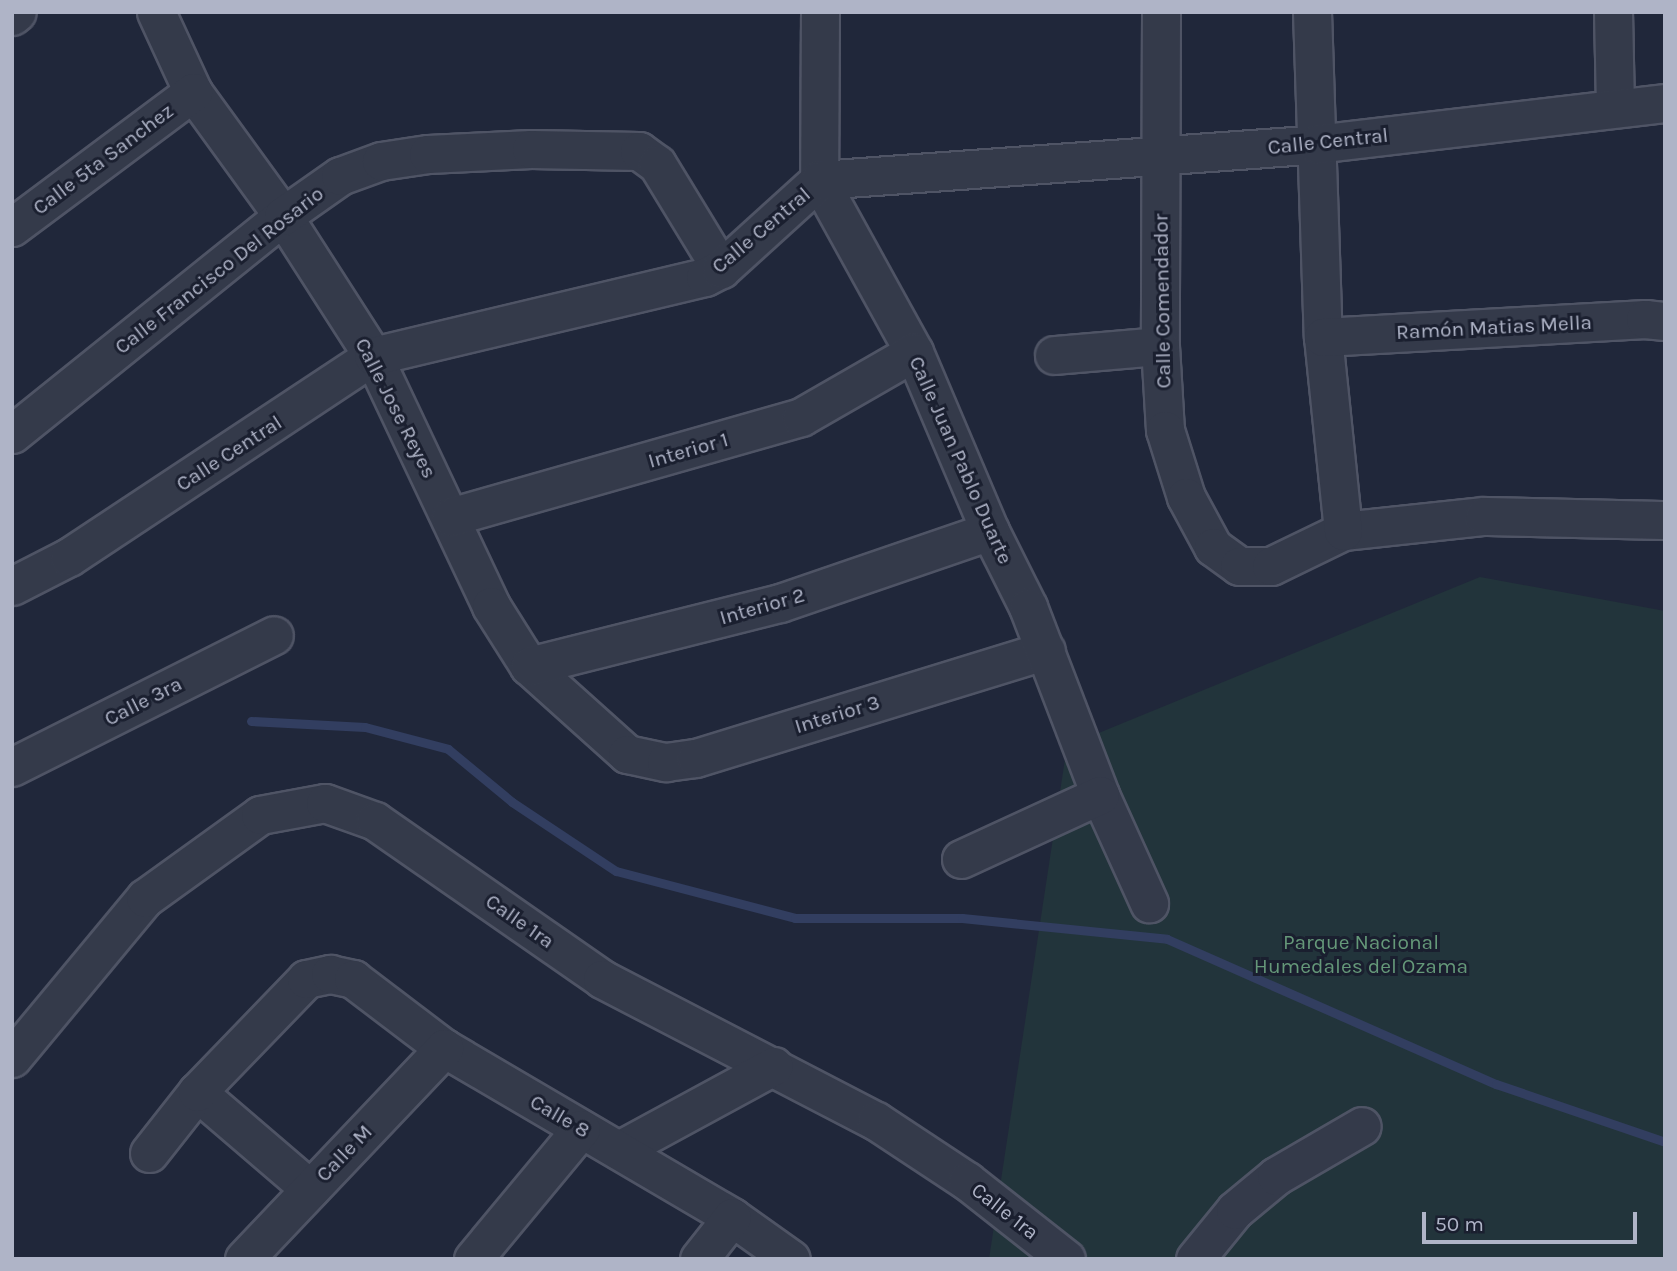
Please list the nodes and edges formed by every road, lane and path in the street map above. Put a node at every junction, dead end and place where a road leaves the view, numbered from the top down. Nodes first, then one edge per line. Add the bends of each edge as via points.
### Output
1 (17, 12) edge
2 (156, 12) edge
3 (820, 12) edge
4 (1161, 12) edge
5 (1312, 12) edge
6 (1613, 12) edge
7 (12, 16) edge
8 (193, 92) junction
9 (1665, 103) edge
10 (1615, 107) junction
11 (1316, 144) junction
12 (1161, 154) junction
13 (819, 180) junction
14 (283, 216) junction
15 (12, 227) edge
16 (721, 268) junction
17 (1665, 321) edge
18 (1323, 337) junction
19 (1160, 346) junction
20 (914, 352) junction
21 (1054, 355) dead end
22 (373, 356) junction
23 (12, 434) edge
24 (450, 517) junction
25 (1665, 520) edge
26 (990, 531) junction
27 (1343, 531) junction
28 (12, 586) edge
29 (274, 635) dead end
30 (1046, 650) junction
31 (529, 666) junction
32 (627, 754) joint
33 (12, 767) edge
34 (1100, 795) junction
35 (961, 859) dead end
36 (1149, 903) dead end
37 (444, 1048) junction
38 (12, 1058) edge
39 (774, 1066) junction
40 (197, 1092) junction
41 (1362, 1126) dead end
42 (581, 1129) junction
43 (619, 1150) junction
44 (149, 1153) dead end
45 (310, 1189) junction
46 (732, 1217) junction
47 (244, 1259) edge
48 (473, 1259) edge
49 (699, 1259) edge
50 (791, 1259) edge
51 (1066, 1259) edge
52 (1195, 1259) edge

1 - 7 street
2 - 8 street, Calle Jose Reyes
3 - 13 street, Calle Juan Pablo Duarte
4 - 12 street, Calle Comendador
5 - 11 street
6 - 10 street
8 - 14 street, Calle Jose Reyes
8 - 15 street, Calle 5ta Sanchez
9 - 10 street, Calle Central
10 - 11 street, Calle Central
11 - 12 street, Calle Central
11 - 18 street
12 - 13 street, Calle Central
12 - 19 street, Calle Comendador
13 - 16 street, Calle Central
13 - 20 street, Calle Juan Pablo Duarte
14 - 16 street, Calle Francisco Del Rosario via 340,176 382,161 531,149 639,151 657,164
14 - 22 street, Calle Jose Reyes
14 - 23 street, Calle Francisco Del Rosario
16 - 22 street, Calle Central via 705,277
17 - 18 street, Ramón Matias Mella
18 - 27 street
19 - 21 street
19 - 27 street, Calle Comendador via 1165,430 1186,497 1213,547 1239,566 1271,566
20 - 24 street, Interior 1 via 801,417
20 - 26 street, Calle Juan Pablo Duarte
22 - 24 street, Calle Jose Reyes
22 - 28 street, Calle Central via 69,557
24 - 31 street, Calle Jose Reyes via 491,606
25 - 27 street via 1484,516
26 - 30 street, Calle Juan Pablo Duarte
26 - 31 street, Interior 2 via 780,603
29 - 33 street, Calle 3ra
30 - 32 street, Interior 3 via 696,758 666,762
30 - 34 street, Calle Juan Pablo Duarte
31 - 32 street, Calle Jose Reyes
34 - 35 street
34 - 36 street, Calle Juan Pablo Duarte
37 - 40 street, Calle 8 via 353,979 330,974 306,979
37 - 42 street, Calle 8
37 - 45 street, Calle M
38 - 39 street, Calle 1ra via 145,898 260,815 325,803 375,821 602,979
39 - 43 street
39 - 51 street, Calle 1ra via 876,1122 967,1181
40 - 44 street
40 - 45 street
41 - 52 street via 1276,1176 1235,1210
42 - 43 street, Calle 8
42 - 48 street
43 - 46 street, Calle 8
45 - 47 street, Calle M
46 - 49 street
46 - 50 street, Calle 8

